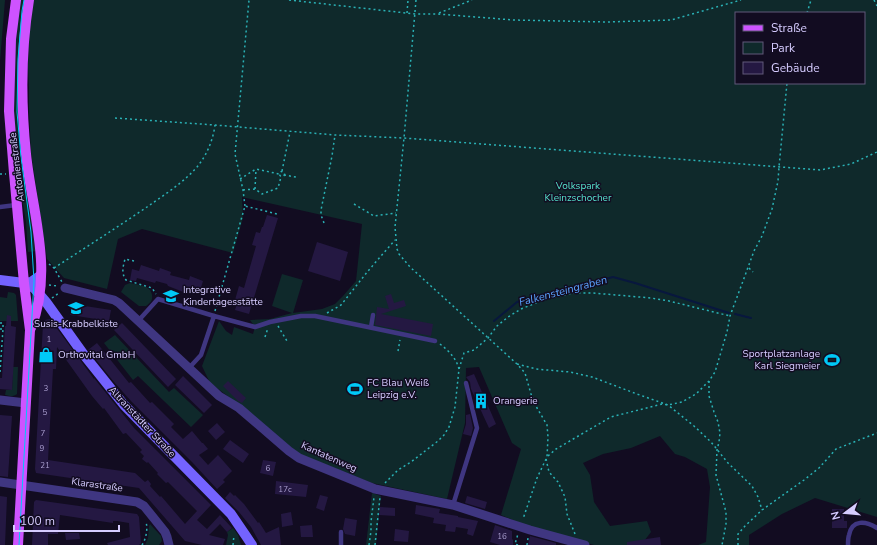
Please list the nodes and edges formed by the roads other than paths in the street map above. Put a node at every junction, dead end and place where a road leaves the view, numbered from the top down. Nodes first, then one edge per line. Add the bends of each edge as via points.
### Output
1 (16, 0) edge
2 (29, 0) edge
3 (17, 205) junction
4 (0, 207) edge
5 (42, 275) junction
6 (0, 280) edge
7 (24, 283) junction
8 (65, 288) road end
9 (39, 294) junction
10 (373, 315) dead end
11 (214, 316) junction
12 (139, 320) junction
13 (371, 327) junction
14 (30, 330) junction
15 (435, 341) road end
16 (189, 368) junction
17 (466, 383) dead end
18 (0, 400) edge
19 (26, 404) junction
20 (0, 482) edge
21 (21, 485) junction
22 (453, 505) junction
23 (877, 528) edge
24 (341, 532) dead end
25 (18, 545) edge
26 (169, 545) edge
27 (252, 545) edge
28 (340, 545) edge
29 (585, 545) edge
30 (848, 545) edge

1 - 3 main road, Antonienstraße via 11,39 9,111
2 - 5 main road, Antonienstraße via 23,60 23,112 26,155 40,240
3 - 4 lane
3 - 7 main road, Antonienstraße
5 - 7 street via 34,281
5 - 9 main road, Antonienstraße
6 - 7 street
7 - 9 street, Altranstädter Straße
7 - 14 main road, Antonienstraße
8 - 12 street, Kantatenweg via 114,300
9 - 14 main road, Antonienstraße
9 - 27 street, Altranstädter Straße via 124,405 231,514
10 - 13 lane
11 - 12 lane via 158,299
11 - 13 lane via 255,327 301,316 315,316
11 - 16 lane via 201,355
12 - 16 street, Kantatenweg
13 - 15 lane
14 - 19 main road, Antonienstraße
16 - 22 street, Kantatenweg via 219,396 239,408 299,458 378,489
17 - 22 lane via 477,428
18 - 19 street
19 - 21 main road, Antonienstraße
20 - 21 street, Klarastraße
21 - 25 main road, Antonienstraße
21 - 26 street, Klarastraße via 137,502 144,506 165,532
22 - 29 street, Kantatenweg
23 - 30 lane via 861,522 853,526
24 - 28 lane

